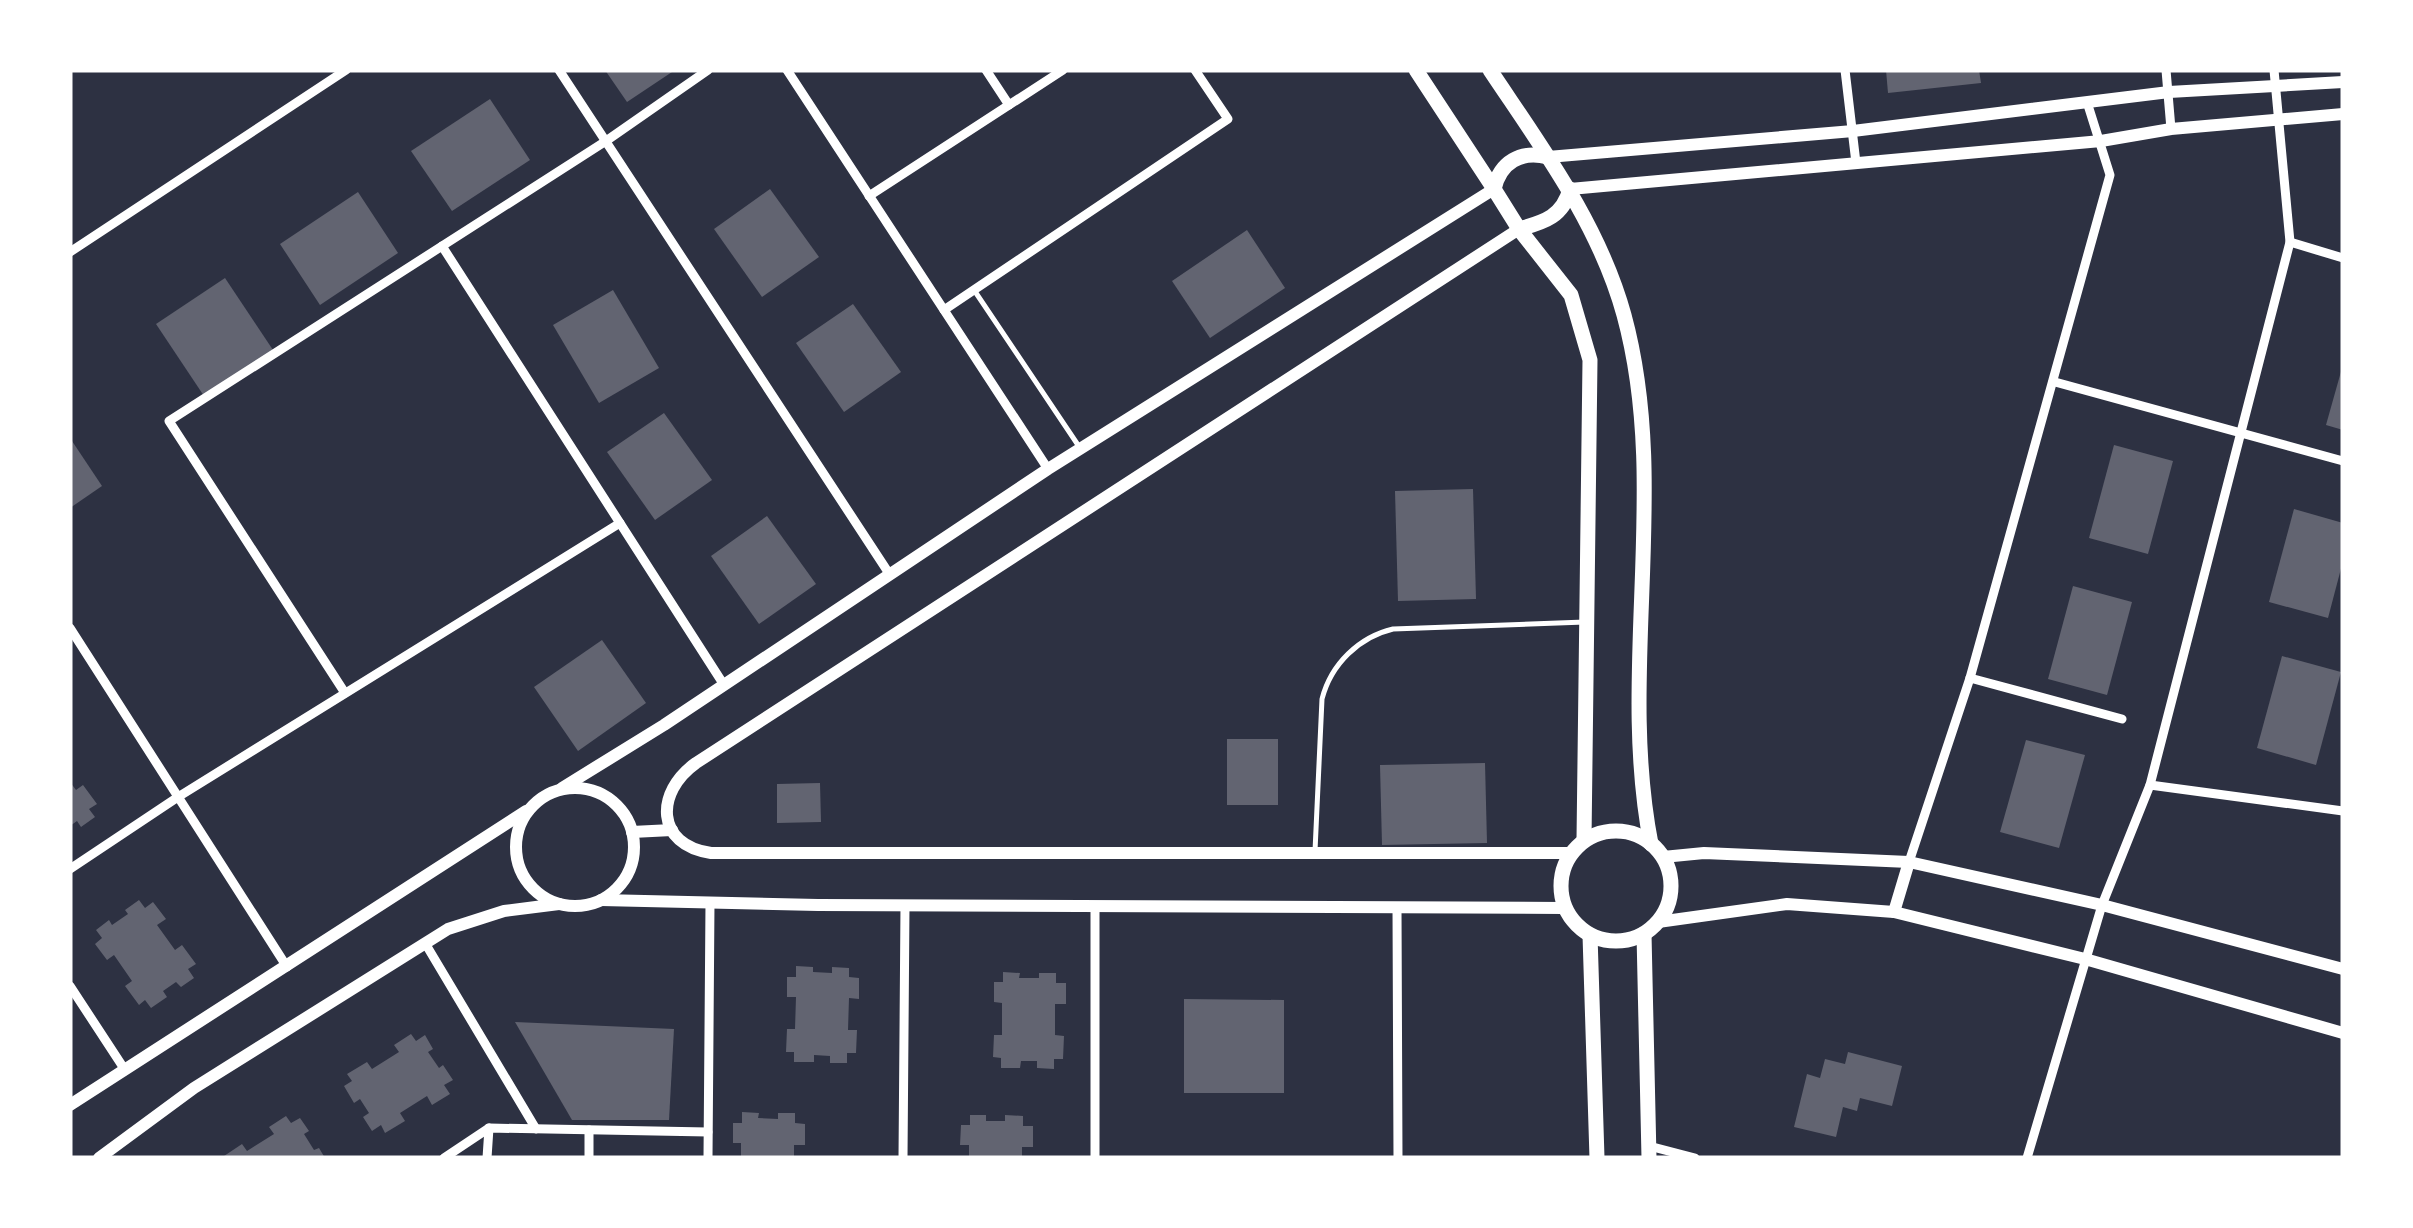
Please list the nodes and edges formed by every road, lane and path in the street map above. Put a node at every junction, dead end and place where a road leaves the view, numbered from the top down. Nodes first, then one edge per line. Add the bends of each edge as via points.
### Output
1 (346, 70) edge
2 (560, 70) edge
3 (708, 70) edge
4 (786, 70) edge
5 (986, 70) edge
6 (1063, 70) edge
7 (1196, 70) edge
8 (1416, 70) edge
9 (1490, 70) edge
10 (1845, 70) edge
11 (2166, 70) edge
12 (2274, 70) edge
13 (2343, 82) edge
14 (2276, 86) junction
15 (2169, 92) junction
16 (2087, 102) junction
17 (1009, 105) junction
18 (2343, 114) edge
19 (2280, 118) junction
20 (2171, 129) junction
21 (1854, 131) junction
22 (606, 141) junction
23 (2100, 141) junction
24 (1548, 156) junction
25 (1856, 162) junction
26 (1570, 188) junction
27 (1494, 190) junction
28 (869, 196) junction
29 (1519, 229) junction
30 (2290, 242) junction
31 (442, 246) junction
32 (70, 252) edge
33 (2343, 258) edge
34 (974, 290) junction
35 (944, 310) junction
36 (2055, 382) junction
37 (2242, 433) junction
38 (1080, 449) junction
39 (2343, 461) edge
40 (1048, 469) junction
41 (620, 523) junction
42 (890, 575) junction
43 (1588, 622) junction
44 (70, 628) edge
45 (1970, 678) junction
46 (724, 685) junction
47 (345, 694) junction
48 (2122, 719) dead end
49 (2150, 785) junction
50 (562, 788) junction
51 (178, 797) junction
52 (2343, 810) edge
53 (526, 812) junction
54 (672, 830) junction
55 (632, 832) junction
56 (1584, 840) junction
57 (1652, 844) junction
58 (1315, 854) junction
59 (1571, 854) junction
60 (1663, 857) junction
61 (1909, 862) junction
62 (70, 869) edge
63 (601, 900) junction
64 (559, 904) junction
65 (710, 904) junction
66 (905, 906) junction
67 (1094, 906) junction
68 (2102, 906) junction
69 (1396, 908) junction
70 (1564, 908) junction
71 (1894, 912) junction
72 (1658, 922) junction
73 (1644, 934) junction
74 (1590, 935) junction
75 (425, 944) junction
76 (2085, 959) junction
77 (287, 967) junction
78 (2343, 969) edge
79 (70, 986) edge
80 (2343, 1033) edge
81 (125, 1070) junction
82 (70, 1105) edge
83 (488, 1128) junction
84 (536, 1129) junction
85 (589, 1130) junction
86 (708, 1132) junction
87 (1649, 1152) edge
88 (99, 1158) edge
89 (444, 1158) edge
90 (488, 1158) edge
91 (589, 1158) edge
92 (708, 1158) edge
93 (904, 1158) edge
94 (1094, 1158) edge
95 (1398, 1158) edge
96 (1597, 1158) edge
97 (1695, 1158) edge
98 (2027, 1158) edge

1 - 32 street
2 - 22 street
3 - 22 street
4 - 28 street
5 - 17 street
6 - 17 street
7 - 34 street via 1228,118
8 - 27 highway
9 - 24 highway
10 - 21 street
11 - 15 street
12 - 14 street
13 - 14 main road
14 - 15 main road
14 - 19 street
15 - 16 main road
15 - 20 street
16 - 21 main road
16 - 23 street
17 - 28 street
18 - 19 main road
19 - 20 main road
19 - 30 street
20 - 23 main road
21 - 24 main road
21 - 25 street
22 - 31 street
22 - 42 street
23 - 25 main road
23 - 36 street via 2110,174
24 - 26 highway
24 - 27 highway via 1512,159
25 - 26 main road
26 - 29 highway via 1551,219
26 - 57 highway via 1616,288 1636,376 1642,446 1640,747
27 - 29 highway
27 - 38 main road
28 - 35 street
29 - 43 highway via 1571,295 1590,360
29 - 54 main road via 696,763 668,797
30 - 33 street
30 - 37 street
31 - 41 street
31 - 47 street via 169,420
34 - 35 street
34 - 38 lane
35 - 40 street
36 - 37 street
36 - 45 street
37 - 39 street
37 - 49 street
38 - 40 main road
40 - 42 main road
41 - 46 street
41 - 47 street
42 - 46 main road
43 - 56 highway
43 - 58 lane via 1393,629 1356,645 1322,699
44 - 51 street
45 - 48 street
45 - 61 street
46 - 50 main road
47 - 51 street
49 - 52 street
49 - 68 street
50 - 53 main road
50 - 55 main road via 604,795 625,814
51 - 62 street
51 - 77 street
53 - 64 main road via 516,838 518,866 534,890
53 - 77 main road
54 - 55 main road
54 - 58 main road via 688,847 711,854
55 - 63 main road via 630,870
56 - 57 highway via 1619,831
56 - 59 highway
57 - 60 highway
58 - 59 main road
59 - 70 highway via 1562,870
60 - 61 main road
60 - 72 highway via 1671,891
61 - 68 main road
61 - 71 main road
63 - 64 main road
63 - 65 main road
64 - 75 main road via 475,919
65 - 66 main road
65 - 86 street
66 - 67 main road
66 - 93 street
67 - 69 main road
67 - 94 street
68 - 76 street
68 - 78 main road
69 - 70 main road
69 - 95 street
70 - 74 highway
71 - 72 main road via 1787,904
71 - 76 main road
72 - 73 highway
73 - 74 highway via 1609,941
73 - 87 highway
74 - 96 highway
75 - 84 street
75 - 88 main road via 194,1088
76 - 80 main road
76 - 98 street
77 - 81 main road
79 - 81 street
81 - 82 main road
83 - 84 street
83 - 89 street
83 - 90 street
84 - 85 street
85 - 86 street
85 - 91 street
86 - 92 street
87 - 97 street

